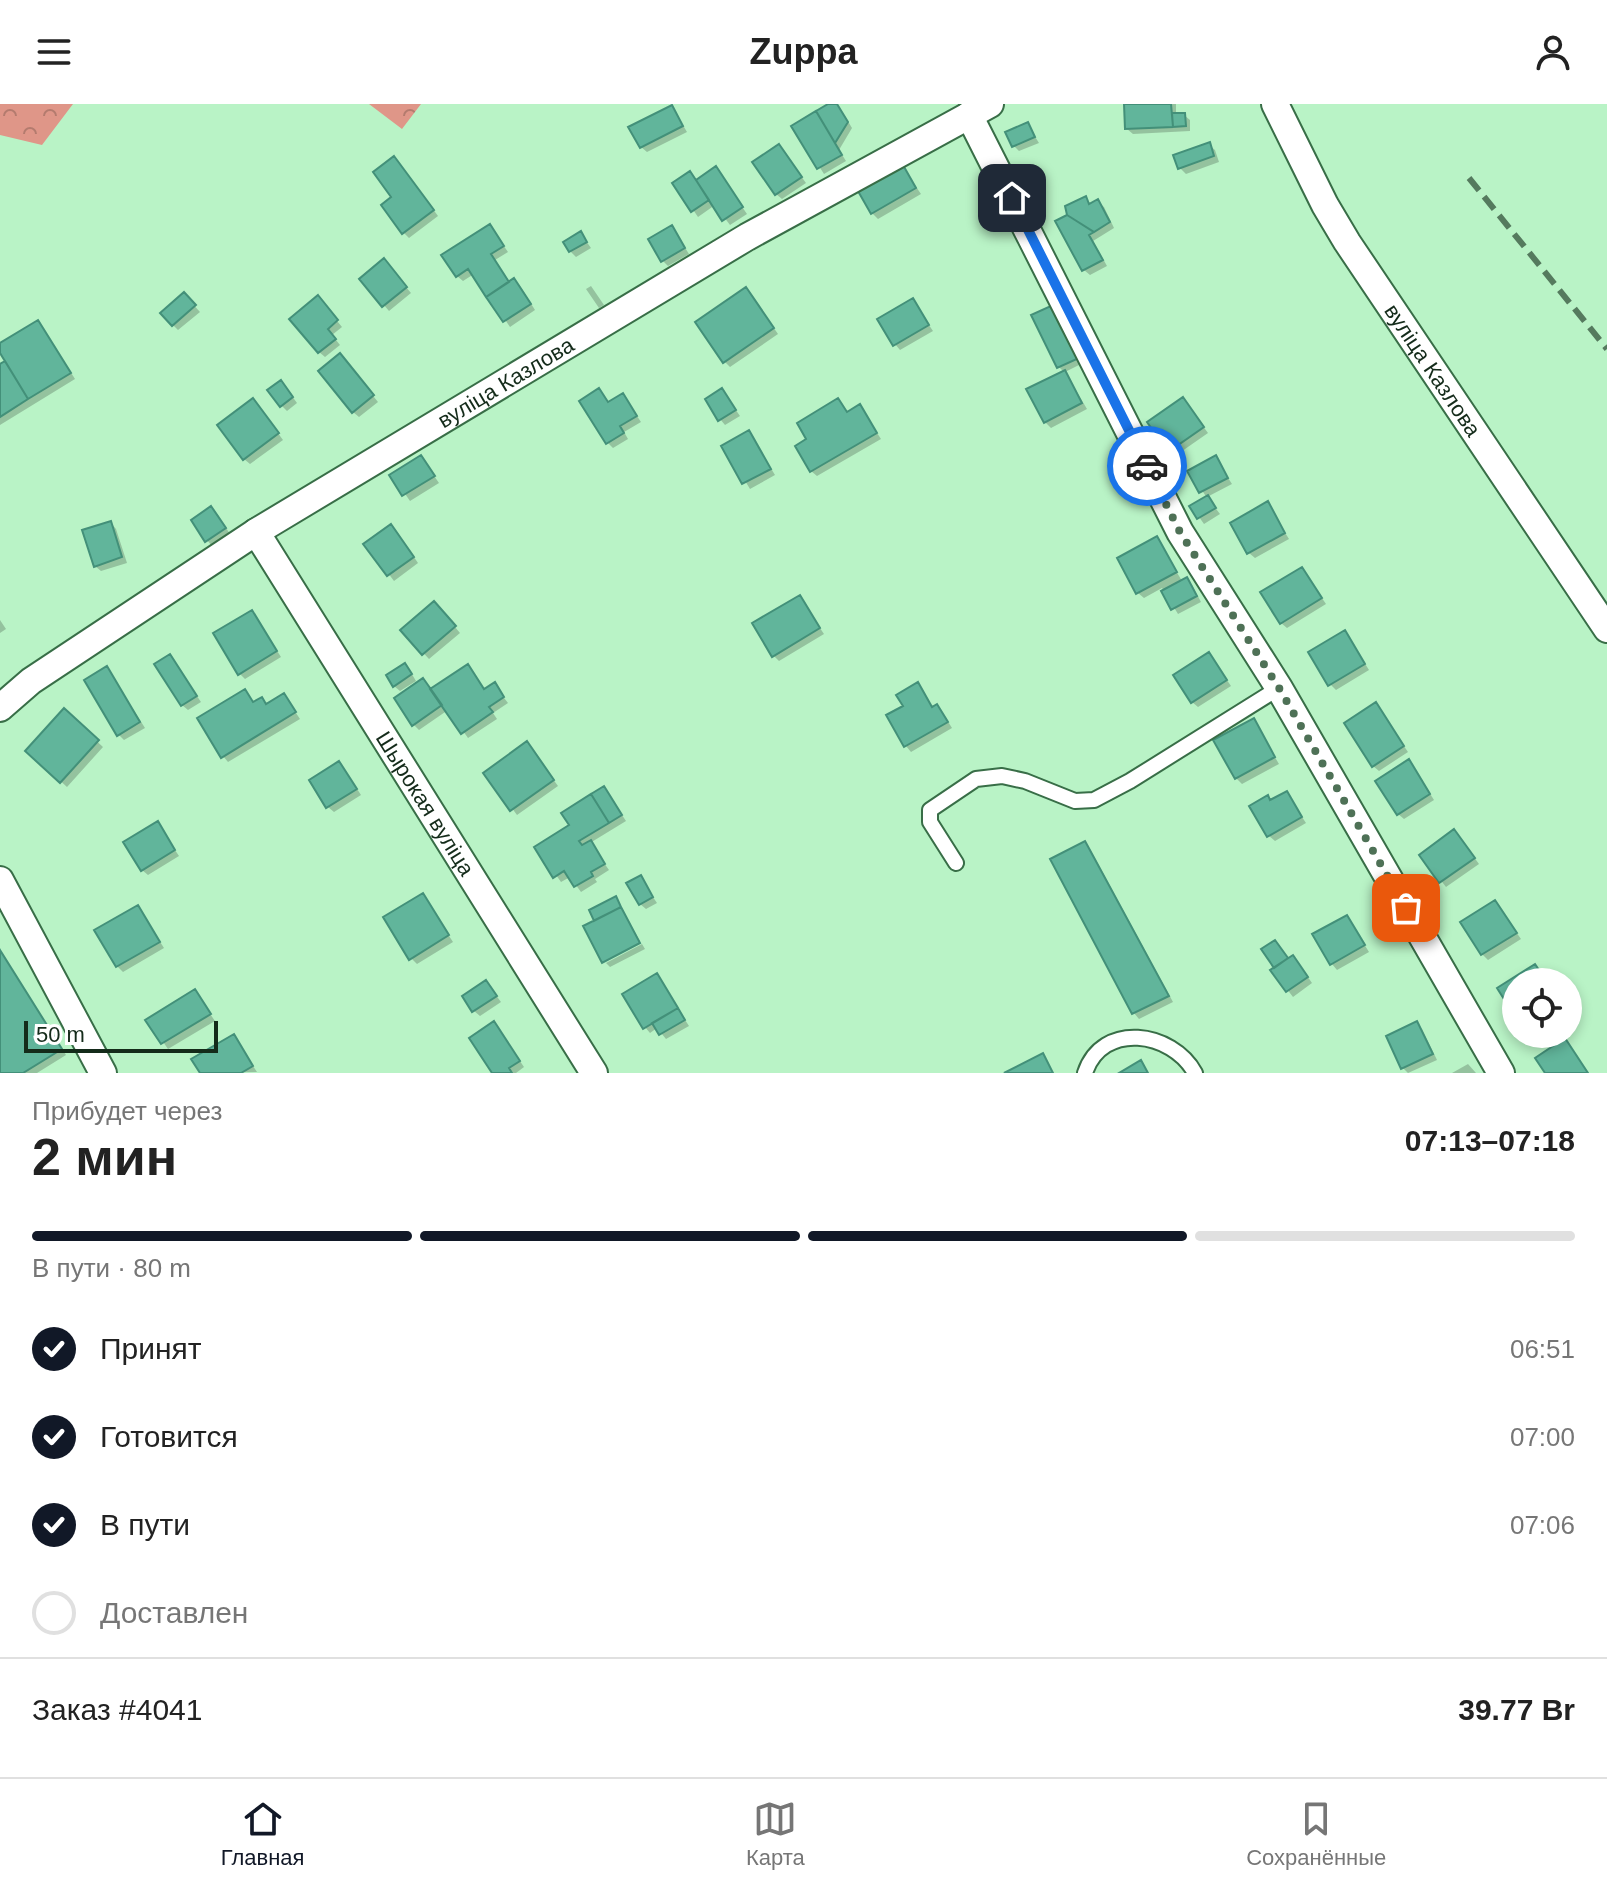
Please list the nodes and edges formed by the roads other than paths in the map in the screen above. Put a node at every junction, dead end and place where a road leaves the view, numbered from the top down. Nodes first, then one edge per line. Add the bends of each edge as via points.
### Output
1 (1275, 104) edge
2 (980, 109) edge
3 (256, 532) junction
4 (1607, 629) edge
5 (1279, 688) junction
6 (0, 708) edge
7 (956, 863) dead end
8 (0, 880) edge
9 (103, 1073) edge
10 (594, 1073) edge
11 (1085, 1073) edge
12 (1195, 1073) edge
13 (1501, 1073) edge

1 - 4 street, вуліца Казлова via 1347,242
2 - 3 street, вуліца Казлова via 747,237
2 - 5 street via 1180,532
3 - 6 street, вуліца Казлова via 31,681
3 - 10 street, Шырокая вуліца
5 - 7 lane via 1094,800 1075,801 1002,776 976,779 930,810 930,822
5 - 13 street
8 - 9 street
11 - 12 lane via 1105,1045 1134,1035 1167,1044

